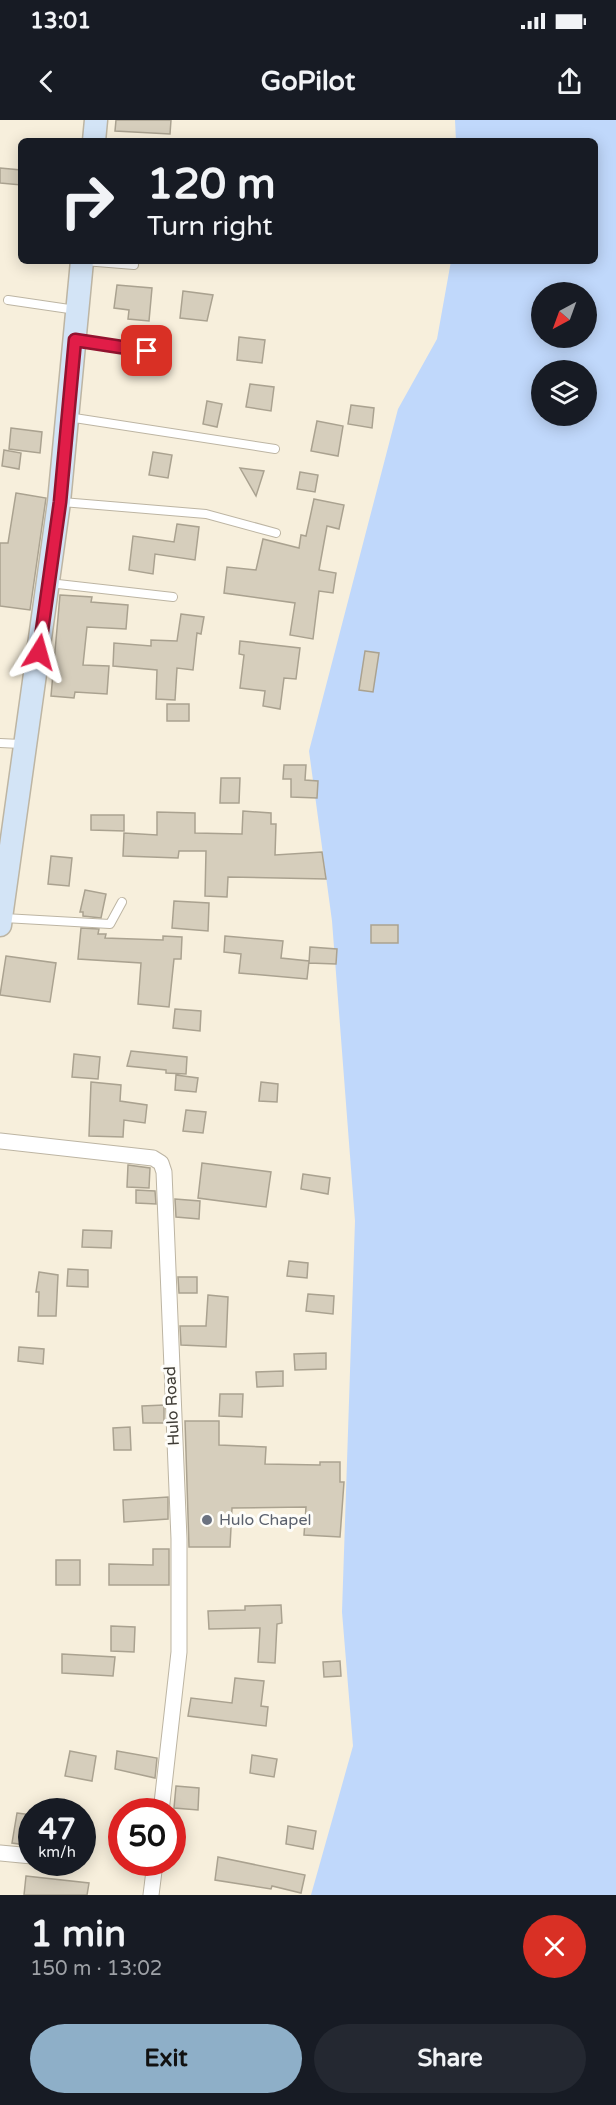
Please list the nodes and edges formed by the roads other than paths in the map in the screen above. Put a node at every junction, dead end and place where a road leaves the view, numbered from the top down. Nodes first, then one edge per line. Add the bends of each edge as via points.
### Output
1 (96, 120) edge
2 (94, 138) edge
3 (82, 264) edge
4 (121, 264) edge
5 (134, 265) dead end
6 (8, 300) dead end
7 (78, 310) junction
8 (75, 340) junction
9 (147, 351) dead end
10 (68, 417) junction
11 (274, 449) dead end
12 (60, 502) junction
13 (276, 533) dead end
14 (50, 583) junction
15 (173, 597) dead end
16 (0, 743) edge
17 (26, 744) junction
18 (122, 903) dead end
19 (1, 921) edge
20 (0, 1141) edge
21 (162, 1798) edge
22 (0, 1853) edge
23 (18, 1855) edge
24 (153, 1876) edge
25 (150, 1895) edge

1 - 2 main road
3 - 7 main road
4 - 5 lane
6 - 7 lane
7 - 8 main road
8 - 9 lane
8 - 10 main road
10 - 11 lane
10 - 12 main road
12 - 13 lane via 206,514
12 - 14 main road
14 - 15 lane
14 - 17 main road
16 - 17 lane
17 - 19 main road
18 - 19 lane via 110,924
20 - 21 street, Hulo Road via 153,1158 161,1163 164,1172 178,1539 178,1652
22 - 23 street
24 - 25 street

